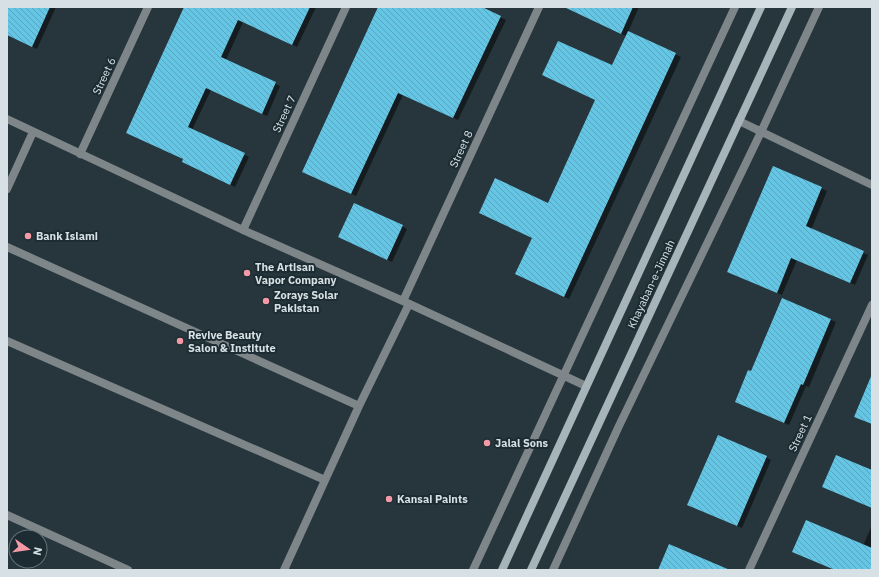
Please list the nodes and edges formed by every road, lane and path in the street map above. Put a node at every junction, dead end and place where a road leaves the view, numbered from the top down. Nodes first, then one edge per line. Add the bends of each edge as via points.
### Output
1 (148, 7) edge
2 (346, 7) edge
3 (540, 7) edge
4 (735, 7) edge
5 (762, 7) edge
6 (792, 7) edge
7 (819, 7) edge
8 (7, 119) edge
9 (739, 121) junction
10 (33, 132) junction
11 (761, 132) junction
12 (80, 154) junction
13 (872, 185) edge
14 (7, 190) edge
15 (243, 230) junction
16 (7, 247) edge
17 (406, 302) junction
18 (872, 305) edge
19 (7, 341) edge
20 (564, 375) junction
21 (586, 386) junction
22 (360, 406) junction
23 (325, 480) junction
24 (7, 515) edge
25 (128, 570) edge
26 (284, 570) edge
27 (472, 570) edge
28 (502, 570) edge
29 (531, 570) edge
30 (553, 570) edge
31 (749, 570) edge

1 - 12 street, Street 6
2 - 15 street, Street 7
3 - 17 street, Street 8
4 - 20 street
5 - 21 main road, Khayaban-e-Jinnah
6 - 9 main road, Khayaban-e-Jinnah
7 - 11 street
8 - 10 street
9 - 11 street
9 - 29 main road, Khayaban-e-Jinnah
10 - 12 street
10 - 14 street
11 - 13 street
11 - 30 street via 618,428
12 - 15 street
15 - 17 street
16 - 22 street
17 - 20 street
17 - 22 street, Street 8
18 - 31 street, Street 1
19 - 23 street
20 - 21 street
20 - 27 street
21 - 28 main road, Khayaban-e-Jinnah
22 - 23 street, Street 8
23 - 26 street, Street 8
24 - 25 street

